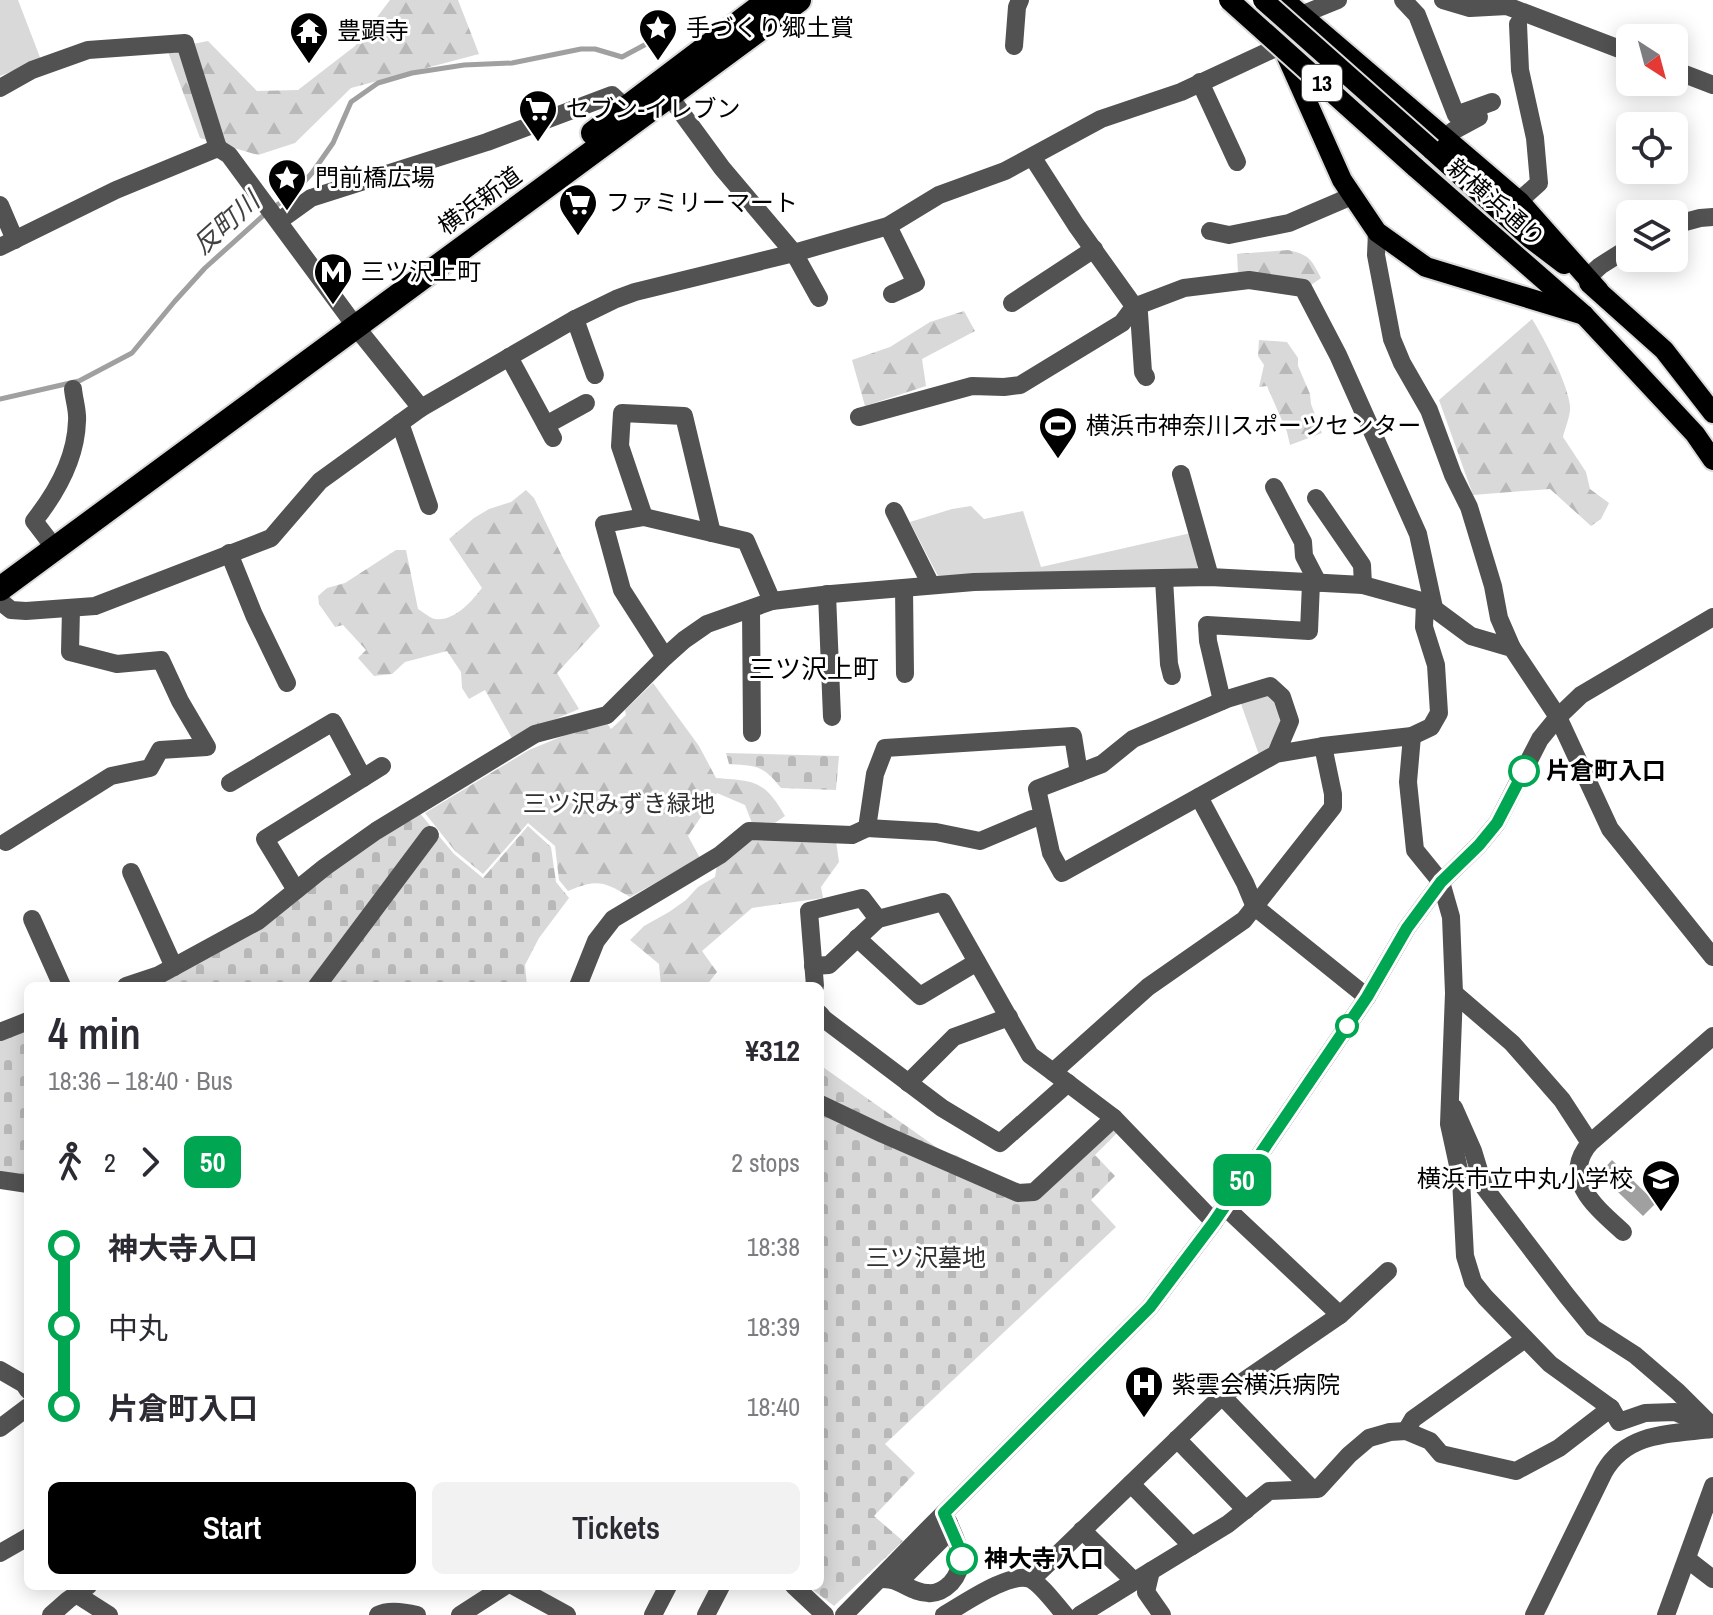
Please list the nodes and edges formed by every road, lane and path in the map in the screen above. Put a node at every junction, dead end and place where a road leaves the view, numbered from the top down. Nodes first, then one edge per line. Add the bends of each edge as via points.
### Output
1 (769, 0) edge
2 (799, 0) edge
3 (1020, 0) edge
4 (1229, 0) edge
5 (1236, 0) edge
6 (1263, 0) edge
7 (1284, 0) edge
8 (1338, 0) edge
9 (1403, 0) edge
10 (1443, 0) edge
11 (1301, 15) junction
12 (1518, 24) dead end
13 (1282, 45) junction
14 (1014, 46) dead end
15 (1616, 48) edge
16 (1688, 75) edge
17 (1200, 82) junction
18 (1713, 85) edge
19 (0, 88) edge
20 (670, 97) junction
21 (626, 108) junction
22 (1453, 131) dead end
23 (218, 148) junction
24 (1033, 158) junction
25 (1237, 162) dead end
26 (1352, 196) junction
27 (1519, 201) junction
28 (0, 205) edge
29 (274, 215) junction
30 (1713, 217) edge
31 (1688, 221) edge
32 (888, 226) junction
33 (1210, 231) dead end
34 (1377, 232) junction
35 (8, 243) edge
36 (1094, 249) junction
37 (794, 253) junction
38 (1616, 256) edge
39 (1594, 284) junction
40 (892, 294) dead end
41 (819, 298) dead end
42 (1012, 303) dead end
43 (1134, 307) junction
44 (1584, 315) junction
45 (575, 319) junction
46 (353, 321) junction
47 (509, 357) junction
48 (595, 375) dead end
49 (1146, 377) dead end
50 (73, 389) dead end
51 (586, 403) dead end
52 (421, 408) junction
53 (1713, 413) edge
54 (859, 417) dead end
55 (400, 423) junction
56 (1713, 460) edge
57 (1181, 474) dead end
58 (1274, 487) dead end
59 (1316, 498) dead end
60 (429, 506) dead end
61 (894, 511) dead end
62 (644, 517) junction
63 (712, 533) junction
64 (47, 538) junction
65 (229, 553) junction
66 (0, 573) edge
67 (1210, 577) junction
68 (1164, 579) junction
69 (1314, 583) junction
70 (931, 585) junction
71 (1363, 585) junction
72 (904, 588) junction
73 (0, 589) edge
74 (827, 594) junction
75 (0, 601) edge
76 (772, 601) junction
77 (1430, 605) junction
78 (71, 609) junction
79 (751, 609) junction
80 (1713, 617) edge
81 (1512, 648) junction
82 (665, 657) junction
83 (905, 674) dead end
84 (1172, 676) dead end
85 (287, 683) dead end
86 (1222, 701) junction
87 (832, 717) dead end
88 (1558, 717) junction
89 (752, 733) dead end
90 (1412, 736) junction
91 (1323, 746) junction
92 (1276, 754) junction
93 (382, 766) dead end
94 (1079, 773) junction
95 (363, 778) junction
96 (230, 783) dead end
97 (1199, 797) junction
98 (1038, 817) junction
99 (867, 828) junction
100 (430, 835) dead end
101 (3, 839) edge
102 (131, 872) dead end
103 (1441, 882) junction
104 (296, 890) junction
105 (1255, 907) junction
106 (32, 919) dead end
107 (878, 919) junction
108 (857, 938) junction
109 (1713, 957) edge
110 (977, 962) junction
111 (813, 966) junction
112 (169, 976) edge
113 (60, 982) edge
114 (143, 982) edge
115 (320, 982) edge
116 (580, 982) edge
117 (815, 982) edge
118 (1454, 993) junction
119 (1367, 997) junction
120 (1009, 1017) junction
121 (824, 1019) edge
122 (24, 1023) edge
123 (0, 1032) edge
124 (1713, 1036) edge
125 (1060, 1077) junction
126 (908, 1083) junction
127 (1451, 1103) junction
128 (824, 1106) edge
129 (1114, 1118) junction
130 (1590, 1143) junction
131 (0, 1180) edge
132 (24, 1183) edge
133 (1219, 1214) junction
134 (1623, 1232) dead end
135 (1388, 1271) dead end
136 (1340, 1315) junction
137 (1525, 1339) junction
138 (0, 1370) edge
139 (24, 1384) edge
140 (1222, 1396) junction
141 (1611, 1408) junction
142 (24, 1410) edge
143 (0, 1428) edge
144 (1713, 1428) edge
145 (1406, 1431) junction
146 (1177, 1439) junction
147 (1131, 1484) junction
148 (1713, 1486) edge
149 (1312, 1489) junction
150 (1246, 1510) junction
151 (946, 1518) junction
152 (1082, 1530) junction
153 (24, 1539) edge
154 (1192, 1546) junction
155 (0, 1553) edge
156 (1687, 1559) junction
157 (1143, 1576) junction
158 (886, 1579) junction
159 (1032, 1579) junction
160 (1713, 1579) edge
161 (82, 1590) edge
162 (499, 1590) edge
163 (519, 1590) edge
164 (666, 1590) edge
165 (719, 1590) edge
166 (798, 1590) edge
167 (538, 1607) edge
168 (571, 1614) edge
169 (51, 1615) edge
170 (109, 1615) edge
171 (378, 1615) edge
172 (417, 1615) edge
173 (460, 1615) edge
174 (653, 1615) edge
175 (706, 1615) edge
176 (825, 1615) edge
177 (844, 1615) edge
178 (944, 1615) edge
179 (1065, 1615) edge
180 (1080, 1615) edge
181 (1162, 1615) edge
182 (1534, 1615) edge
183 (1666, 1615) edge

1 - 21 highway, 横浜新道
2 - 20 highway, 横浜新道
3 - 14 street
4 - 44 main road, 新横浜通り / 13, bridge
5 - 13 main road
6 - 39 main road, 新横浜通り / 13, bridge via 1531,239
7 - 11 main road
8 - 11 street
9 - 22 street via 1417,15 1456,115 1489,104 1480,117
10 - 15 street via 1470,8 1507,6
11 - 13 street
11 - 27 main road
12 - 27 street via 1520,70 1539,183
13 - 17 street
13 - 26 main road
16 - 18 street
17 - 24 street via 1101,119
17 - 25 street
19 - 23 street via 88,50 185,43
20 - 37 street
20 - 46 highway, 横浜新道
21 - 29 street via 612,95
21 - 46 highway, 横浜新道
23 - 29 street
23 - 35 street
24 - 32 street via 939,195
24 - 36 street
26 - 33 street via 1289,223 1229,235
26 - 34 main road
27 - 39 main road
28 - 35 street
29 - 46 street
30 - 31 street
32 - 37 street
32 - 40 street via 916,283
34 - 44 main road via 1426,267
34 - 81 street via 1376,255 1392,339 1429,410 1469,507
36 - 42 street
36 - 43 street
37 - 41 street
37 - 45 street via 635,292
38 - 39 street via 1600,266
39 - 53 main road, 新横浜通り / 13 via 1664,350
43 - 49 street
43 - 54 street via 1122,323 1020,385 972,386
43 - 77 street via 1184,288 1249,280 1303,288 1418,534
44 - 56 main road, 新横浜通り / 13
45 - 47 street
45 - 48 street
46 - 52 street
46 - 64 highway, 横浜新道
46 - 73 highway, 横浜新道
47 - 51 street via 549,431
47 - 52 street
50 - 64 street via 78,418 71,457 34,521
52 - 55 street
55 - 60 street
55 - 65 street via 320,481 271,538
57 - 67 street
58 - 69 street via 1303,542
59 - 71 street via 1362,565
61 - 70 street
62 - 63 street
62 - 63 street via 620,446 622,413 684,416
62 - 82 street via 604,524 622,590
63 - 76 street via 746,541
64 - 66 highway, 横浜新道
65 - 78 street via 95,606
65 - 85 street
67 - 68 street
67 - 69 street
68 - 70 street
68 - 84 street
69 - 71 street
69 - 86 street via 1309,631 1207,625
70 - 72 street
71 - 77 street
72 - 74 street
72 - 83 street
74 - 76 street
74 - 87 street
75 - 78 street via 11,610
76 - 79 street
77 - 81 street via 1471,636
77 - 90 street via 1424,627 1436,665 1439,713 1431,727
78 - 101 street via 70,652 117,664 161,660 207,747 160,750 150,768 111,776
79 - 82 street via 707,624
79 - 89 street
80 - 88 street via 1581,695
81 - 88 street
82 - 104 street via 607,715 535,734 376,831
86 - 92 street via 1270,686 1282,697 1290,721
86 - 94 street via 1133,739 1102,764
88 - 103 street via 1540,739 1497,823
88 - 109 street via 1610,829
90 - 91 street
90 - 103 street via 1408,782 1415,850
91 - 92 street
91 - 105 street via 1333,807
92 - 97 street
93 - 95 street
94 - 98 street via 1037,789
94 - 99 street via 1073,736 885,748 875,774
95 - 96 street via 333,722
95 - 104 street via 265,839
97 - 98 street via 1062,873
97 - 105 street
98 - 99 street via 980,841
99 - 116 street via 852,835 749,831 720,855 613,919 596,941
100 - 115 street
102 - 112 street
103 - 118 street via 1451,917
103 - 119 street
104 - 112 street via 258,921
105 - 119 street
105 - 125 street via 1148,987
106 - 113 street
107 - 108 street
107 - 110 street via 943,902
107 - 111 street via 862,898 809,911
108 - 110 street via 920,996
108 - 111 street via 829,965
110 - 120 street
111 - 117 street
112 - 114 street
118 - 127 street
118 - 130 street via 1512,1043 1562,1100
119 - 133 street
120 - 125 street via 1030,1055
120 - 126 street via 954,1037
121 - 126 street
122 - 123 street
124 - 130 street
125 - 126 street via 1000,1143
125 - 129 street
127 - 137 street via 1465,1256 1473,1282
127 - 144 street via 1484,1187 1567,1296 1593,1328 1635,1355
128 - 129 street via 1018,1193 1034,1192
129 - 133 street
130 - 134 street via 1580,1159 1580,1181 1594,1205
131 - 132 street
133 - 136 street
133 - 151 street via 1150,1307
135 - 136 street
136 - 140 street
137 - 141 street
137 - 145 street via 1413,1419
138 - 139 street
140 - 146 street
140 - 149 street
141 - 144 street via 1619,1422 1645,1413 1675,1412
141 - 145 street via 1559,1448 1516,1471 1441,1454 1430,1441
142 - 143 street
144 - 182 street via 1649,1437 1618,1453
145 - 149 street via 1369,1438 1318,1489
146 - 147 street
146 - 150 street
147 - 152 street
147 - 154 street
148 - 156 street
149 - 150 street via 1269,1491
150 - 154 street
151 - 158 street
151 - 158 street via 962,1559 957,1576 945,1589 930,1594
152 - 157 street
152 - 159 street
153 - 155 street
154 - 157 street
156 - 160 street
156 - 183 street
157 - 180 street
157 - 181 street via 1146,1592
158 - 177 street
159 - 178 street via 1006,1581
159 - 179 street
161 - 169 street
161 - 170 street
162 - 173 street
163 - 167 street
164 - 174 street
165 - 175 street
166 - 176 street
167 - 168 street
171 - 172 street

